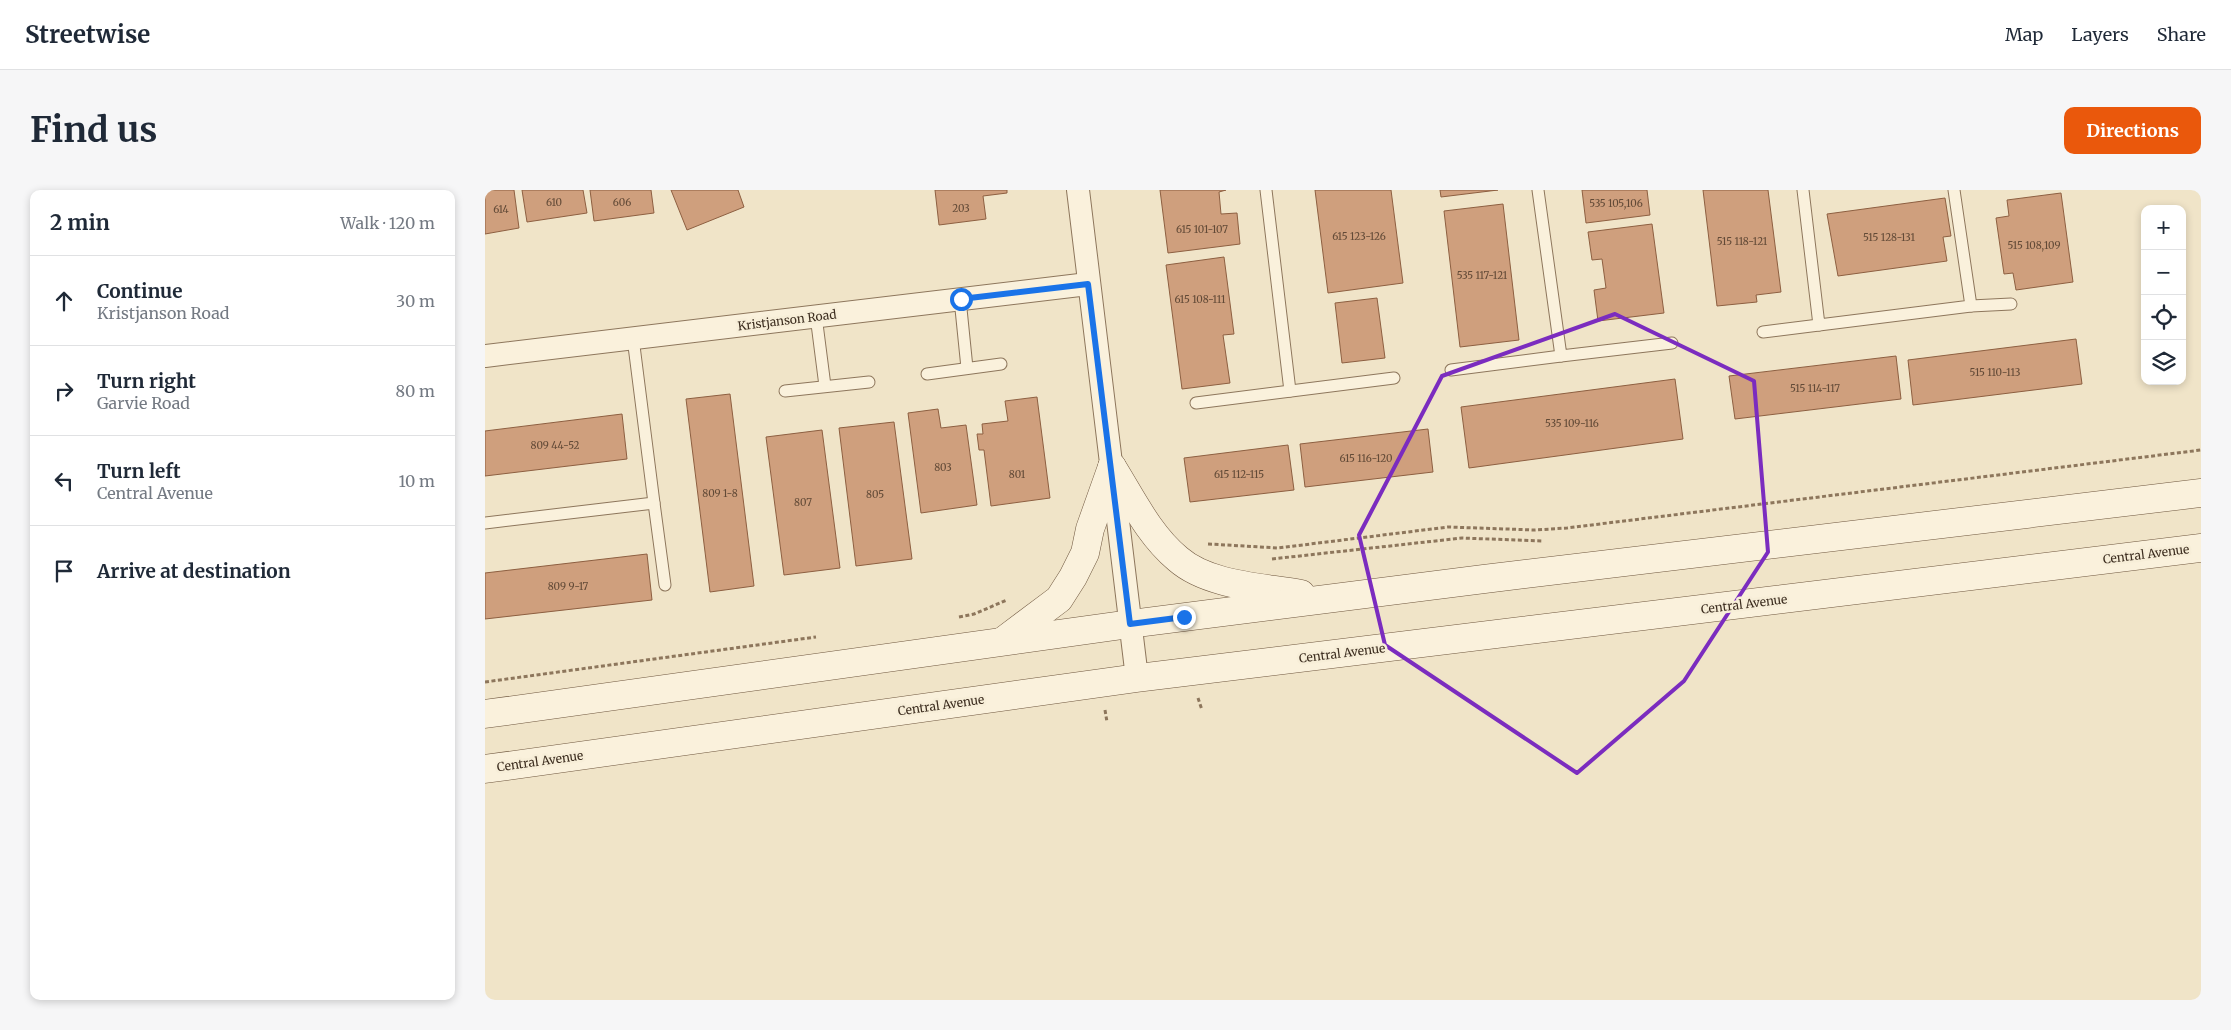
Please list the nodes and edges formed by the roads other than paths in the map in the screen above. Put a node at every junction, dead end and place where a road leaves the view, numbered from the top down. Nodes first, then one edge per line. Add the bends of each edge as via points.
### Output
1 (1077, 190) edge
2 (1266, 190) edge
3 (1538, 190) edge
4 (1803, 190) edge
5 (1954, 190) edge
6 (1088, 284) junction
7 (961, 299) junction
8 (2011, 304) dead end
9 (1971, 306) junction
10 (816, 316) junction
11 (1819, 325) junction
12 (1763, 332) dead end
13 (633, 338) junction
14 (1672, 343) dead end
15 (485, 356) edge
16 (1561, 356) junction
17 (1001, 364) dead end
18 (967, 368) junction
19 (1451, 370) dead end
20 (927, 374) dead end
21 (1395, 378) dead end
22 (869, 382) dead end
23 (825, 386) junction
24 (785, 391) dead end
25 (1290, 391) junction
26 (1196, 403) dead end
27 (1112, 467) junction
28 (2201, 493) edge
29 (654, 503) junction
30 (485, 523) edge
31 (2201, 548) edge
32 (665, 585) dead end
33 (1328, 599) junction
34 (1130, 624) junction
35 (1000, 643) junction
36 (1137, 678) junction
37 (485, 714) edge
38 (485, 769) edge

1 - 6 street
2 - 25 lane
3 - 16 lane
4 - 11 lane
5 - 9 lane
6 - 7 street, Kristjanson Road
6 - 27 street
7 - 10 street, Kristjanson Road
7 - 18 lane
8 - 9 lane
9 - 11 lane
10 - 13 street, Kristjanson Road
10 - 23 lane
11 - 12 lane
13 - 15 street, Kristjanson Road
13 - 29 lane
14 - 16 lane
16 - 19 lane
17 - 18 lane
18 - 20 lane
21 - 25 lane
22 - 23 lane
23 - 24 lane
25 - 26 lane
27 - 33 main road via 1156,537 1179,561 1205,575
27 - 34 street
27 - 35 main road via 1085,553 1073,577 1059,599
28 - 33 main road
29 - 30 lane
29 - 32 lane
31 - 36 main road, Central Avenue
33 - 34 main road
34 - 35 main road
34 - 36 street
35 - 37 main road
36 - 38 main road, Central Avenue

